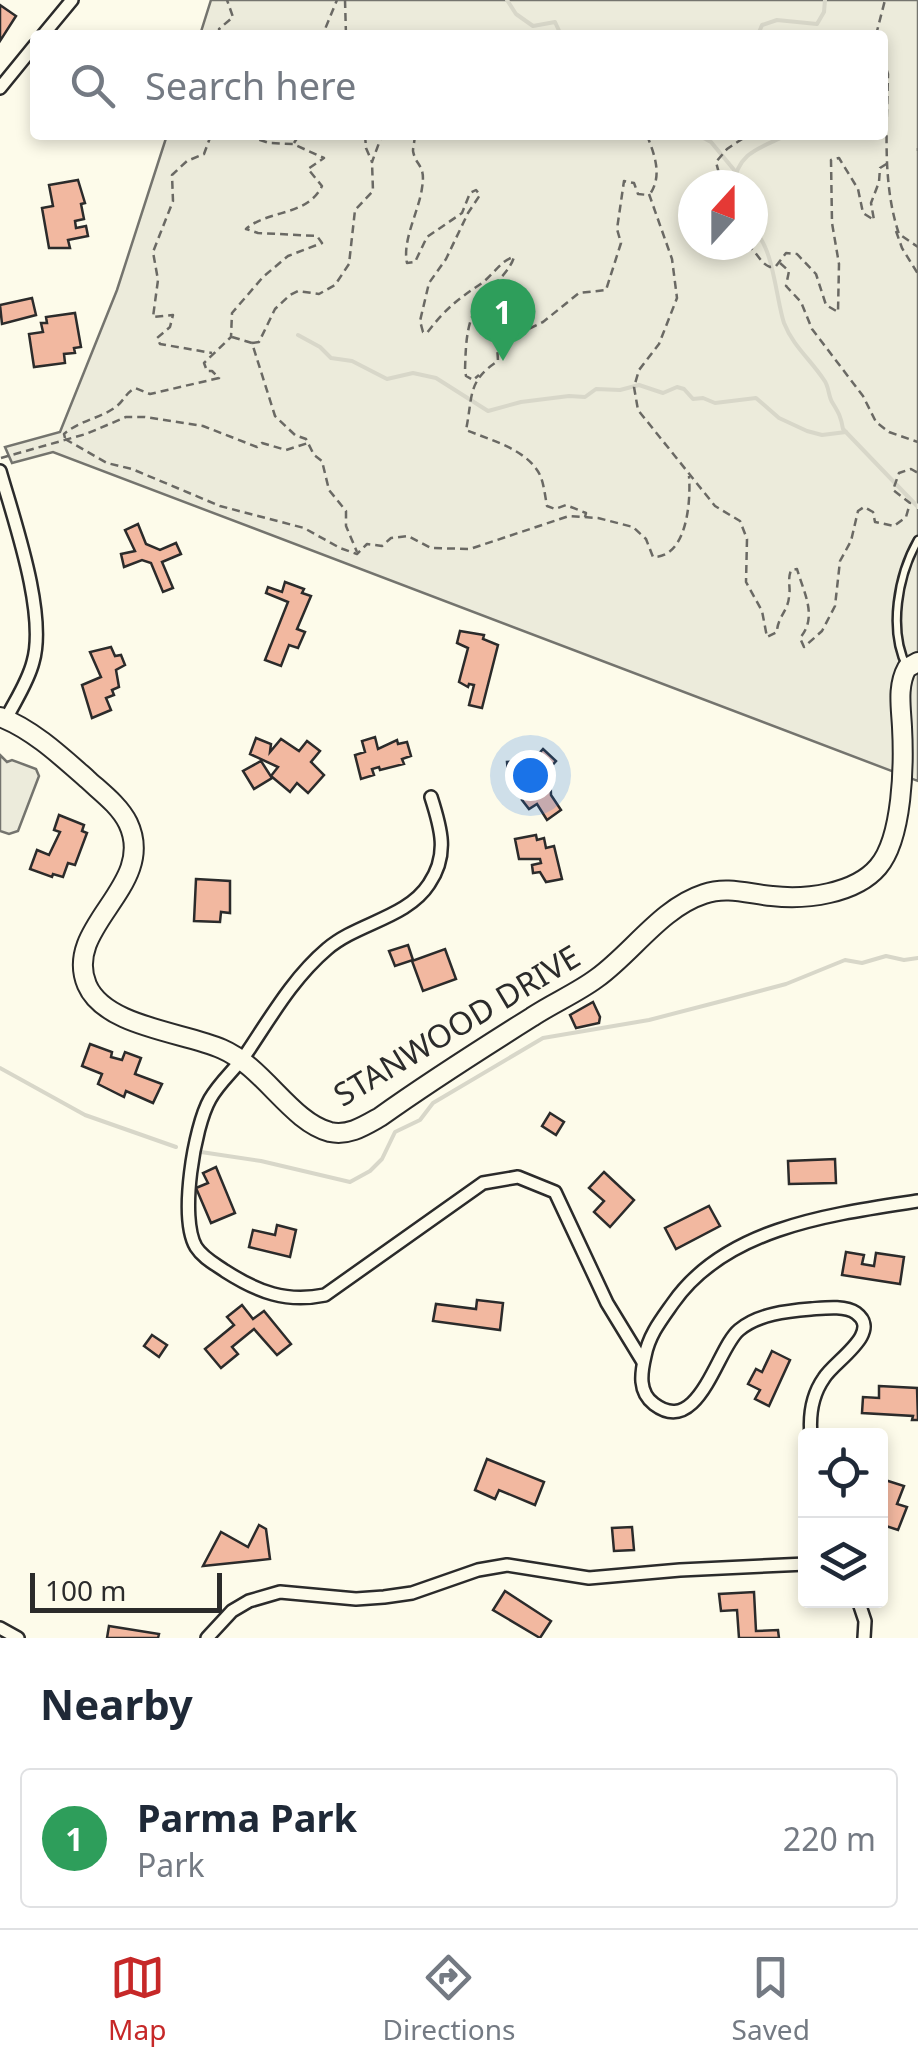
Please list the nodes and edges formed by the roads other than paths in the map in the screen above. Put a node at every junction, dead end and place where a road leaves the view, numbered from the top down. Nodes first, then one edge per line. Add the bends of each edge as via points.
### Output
1 (72, 0) edge
2 (48, 30) edge
3 (30, 51) edge
4 (0, 88) edge
5 (0, 471) edge
6 (918, 540) edge
7 (913, 665) edge
8 (3, 718) edge
9 (432, 797) dead end
10 (242, 1060) junction
11 (918, 1201) edge
12 (643, 1362) junction
13 (811, 1428) edge
14 (798, 1564) edge
15 (861, 1608) edge
16 (0, 1628) edge
17 (18, 1638) edge
18 (207, 1638) edge
19 (864, 1638) edge

1 - 2 street
3 - 4 street
5 - 8 street via 37,638 33,665
6 - 7 lane via 898,614 898,643
7 - 10 main road, STANWOOD DRIVE via 901,686 896,818 886,856 863,880 815,895 722,890 696,897 589,984 353,1131 331,1132 308,1121
8 - 10 main road, STANWOOD DRIVE via 97,788 131,831 128,874 84,955 85,980 95,998 124,1018
9 - 10 street via 442,846 429,885 405,906 328,948 288,990
10 - 12 street via 208,1102 194,1142 189,1223 203,1256 259,1291 325,1295 483,1183 518,1177 555,1192 607,1304
11 - 12 street via 806,1222 718,1258 682,1290 652,1334
12 - 13 street via 646,1396 662,1408 684,1408 703,1392 732,1336 753,1320 814,1309 853,1311 860,1316 861,1340 816,1391
14 - 18 street via 589,1578 507,1565 384,1597 280,1592 232,1611
15 - 19 street
16 - 17 street

